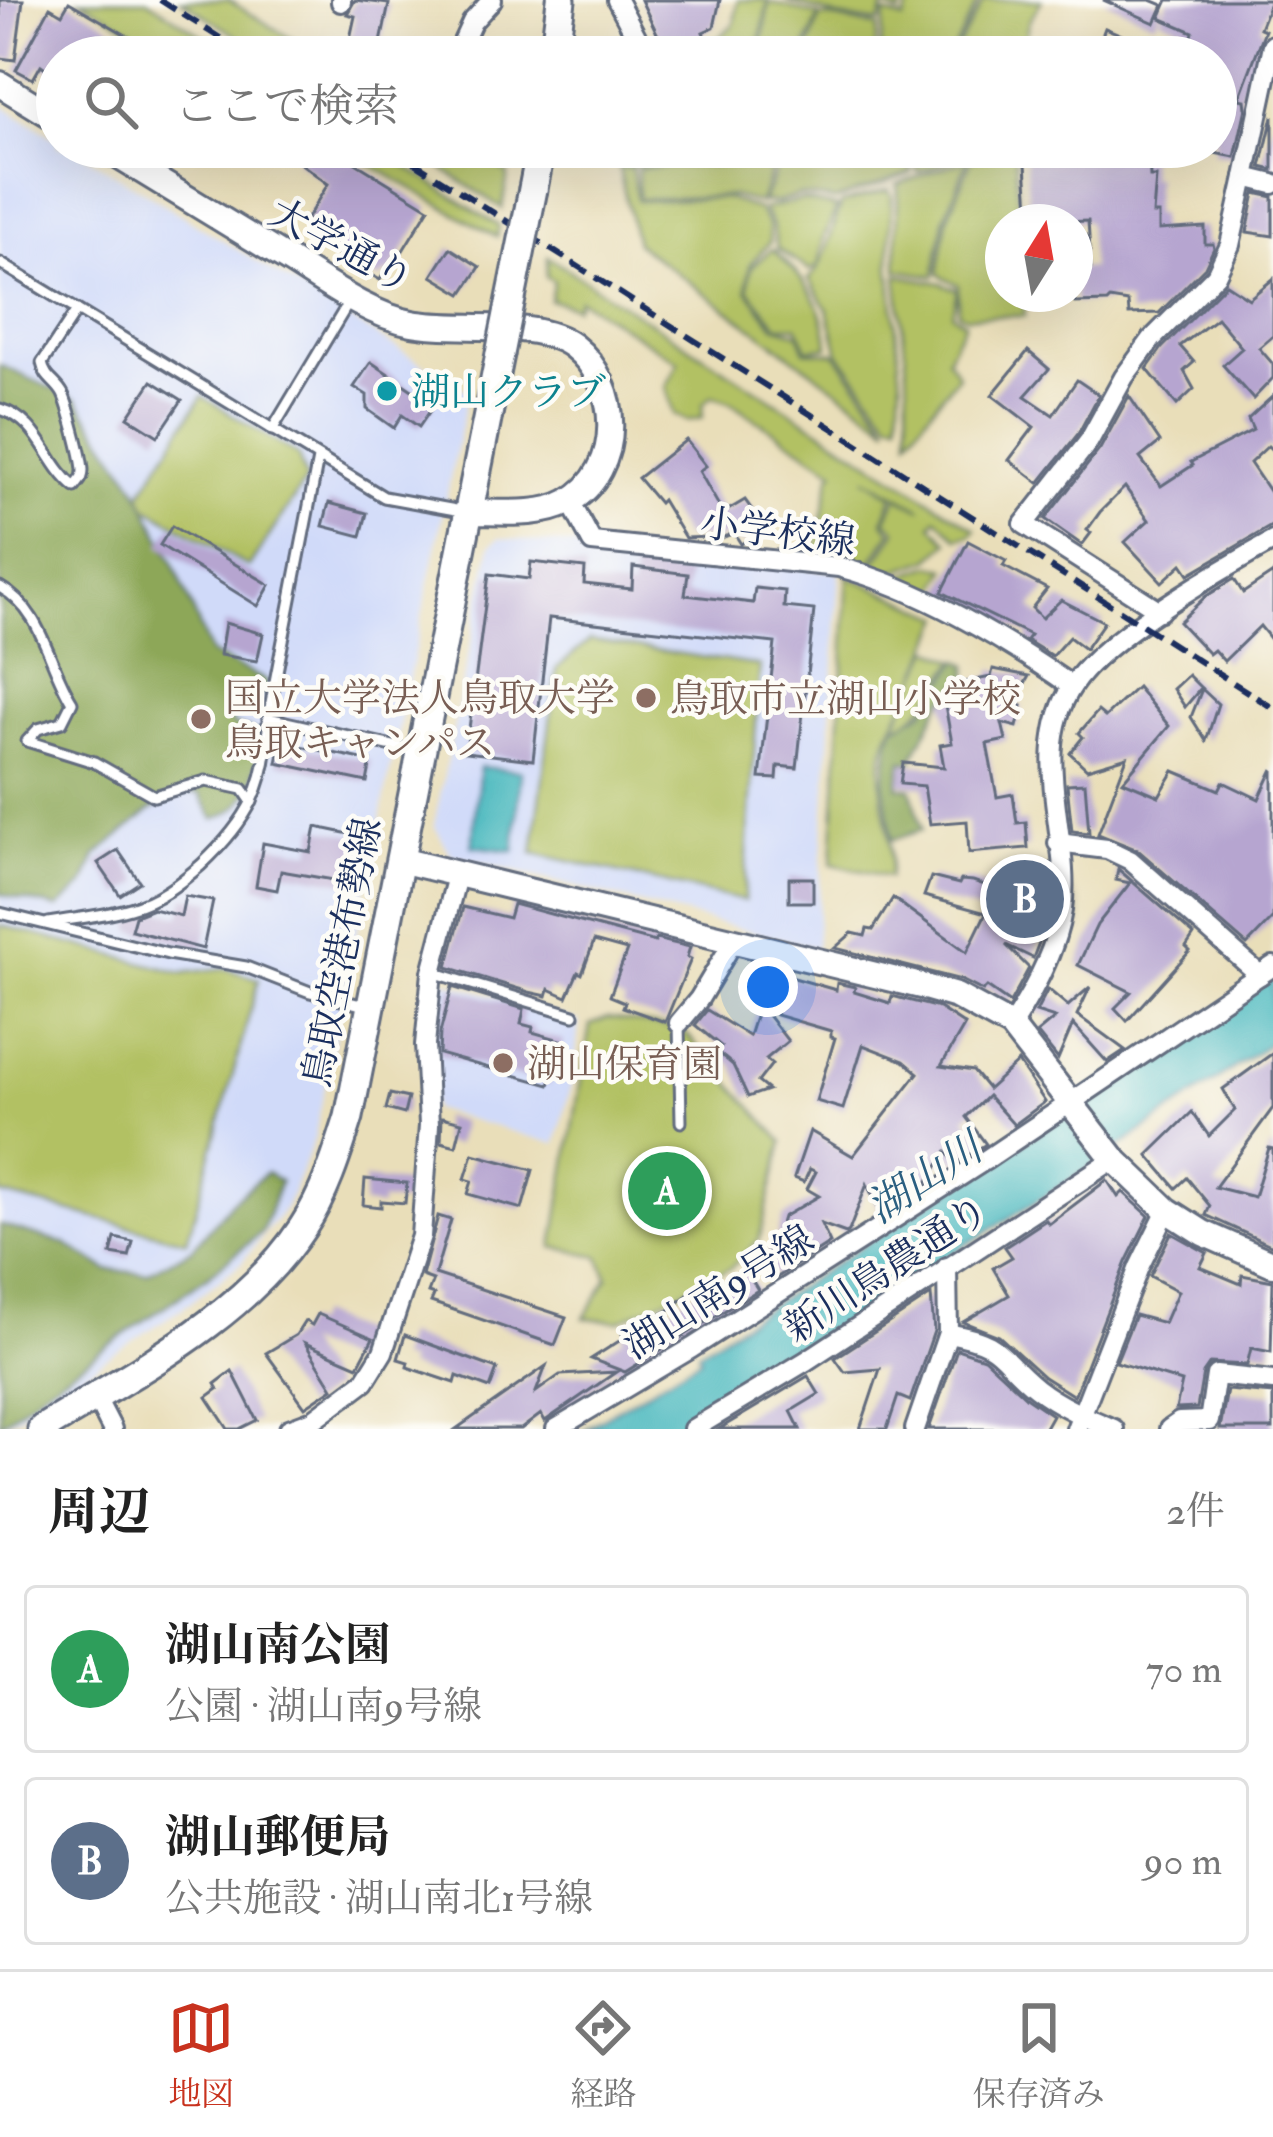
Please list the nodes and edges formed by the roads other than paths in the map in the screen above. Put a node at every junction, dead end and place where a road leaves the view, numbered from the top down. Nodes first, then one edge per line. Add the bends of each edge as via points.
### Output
1 (492, 0) edge
2 (561, 0) edge
3 (617, 0) edge
4 (466, 36) edge
5 (557, 36) edge
6 (636, 36) edge
7 (1273, 45) edge
8 (0, 84) edge
9 (36, 106) edge
10 (138, 168) edge
11 (537, 168) edge
12 (1245, 177) junction
13 (1273, 184) edge
14 (0, 262) edge
15 (351, 297) junction
16 (77, 310) junction
17 (0, 409) edge
18 (272, 430) junction
19 (317, 459) junction
20 (570, 501) junction
21 (469, 512) junction
22 (1273, 541) edge
23 (0, 587) edge
24 (1160, 611) junction
25 (1072, 686) junction
26 (268, 718) junction
27 (421, 752) junction
28 (252, 802) junction
29 (1058, 843) junction
30 (400, 860) junction
31 (458, 872) junction
32 (0, 913) edge
33 (42, 923) junction
34 (733, 941) junction
35 (1267, 970) edge
36 (432, 972) junction
37 (370, 1007) junction
38 (574, 1016) dead end
39 (679, 1023) joint
40 (1010, 1026) junction
41 (1071, 1103) junction
42 (681, 1122) dead end
43 (1113, 1157) junction
44 (1166, 1210) junction
45 (1273, 1264) edge
46 (946, 1267) junction
47 (948, 1333) junction
48 (1273, 1381) edge
49 (94, 1396) junction
50 (1078, 1422) edge
51 (42, 1429) edge
52 (112, 1429) edge
53 (289, 1429) edge
54 (556, 1429) edge
55 (694, 1429) edge
56 (915, 1429) edge
57 (1114, 1429) edge
58 (1169, 1429) edge

1 - 4 street
2 - 5 main road
3 - 6 street
7 - 12 street
8 - 9 street
10 - 15 street, 大学通り
11 - 21 main road, 鳥取空港布勢線, bridge
12 - 13 street
12 - 24 street via 1216,275 1151,339 1090,441 1024,524
14 - 16 lane
15 - 18 lane
15 - 20 street, 大学通り via 411,323 552,335 583,356 609,399 610,432 595,479
16 - 17 lane via 42,363 67,406 80,482 75,487 58,473 29,424
16 - 18 lane
18 - 19 lane
19 - 21 lane via 384,497
19 - 26 lane
20 - 21 street
20 - 25 street, 小学校線 via 592,542 874,577
21 - 27 main road, 鳥取空港布勢線
22 - 24 street
23 - 28 lane via 27,605 72,702 62,722 27,741 94,763 154,796 206,781 243,789
24 - 25 street
25 - 29 street via 1054,736
26 - 27 lane
26 - 28 lane
27 - 30 main road, 鳥取空港布勢線
28 - 33 lane via 230,839 176,889 132,908
29 - 35 street via 1130,860
29 - 40 street via 1057,929
30 - 31 street
30 - 37 main road, 鳥取空港布勢線
31 - 34 street
31 - 36 street
32 - 33 lane
33 - 37 lane via 246,967
34 - 39 street
34 - 40 street via 956,996
35 - 41 street, 湖山南9号線
36 - 38 lane
36 - 53 street via 422,1236 365,1382
37 - 49 main road, 鳥取空港布勢線 via 338,1154 303,1227 248,1292
39 - 42 lane
40 - 41 street
41 - 43 street
41 - 54 street, 湖山南9号線
43 - 44 street
43 - 46 street, 新川鳥農通り
44 - 45 street
44 - 50 street
46 - 47 street
46 - 55 street, 新川鳥農通り
47 - 50 street via 999,1348
47 - 56 street
48 - 58 street via 1216,1375 1209,1421
49 - 51 main road, 鳥取空港布勢線
49 - 52 street
50 - 57 street

